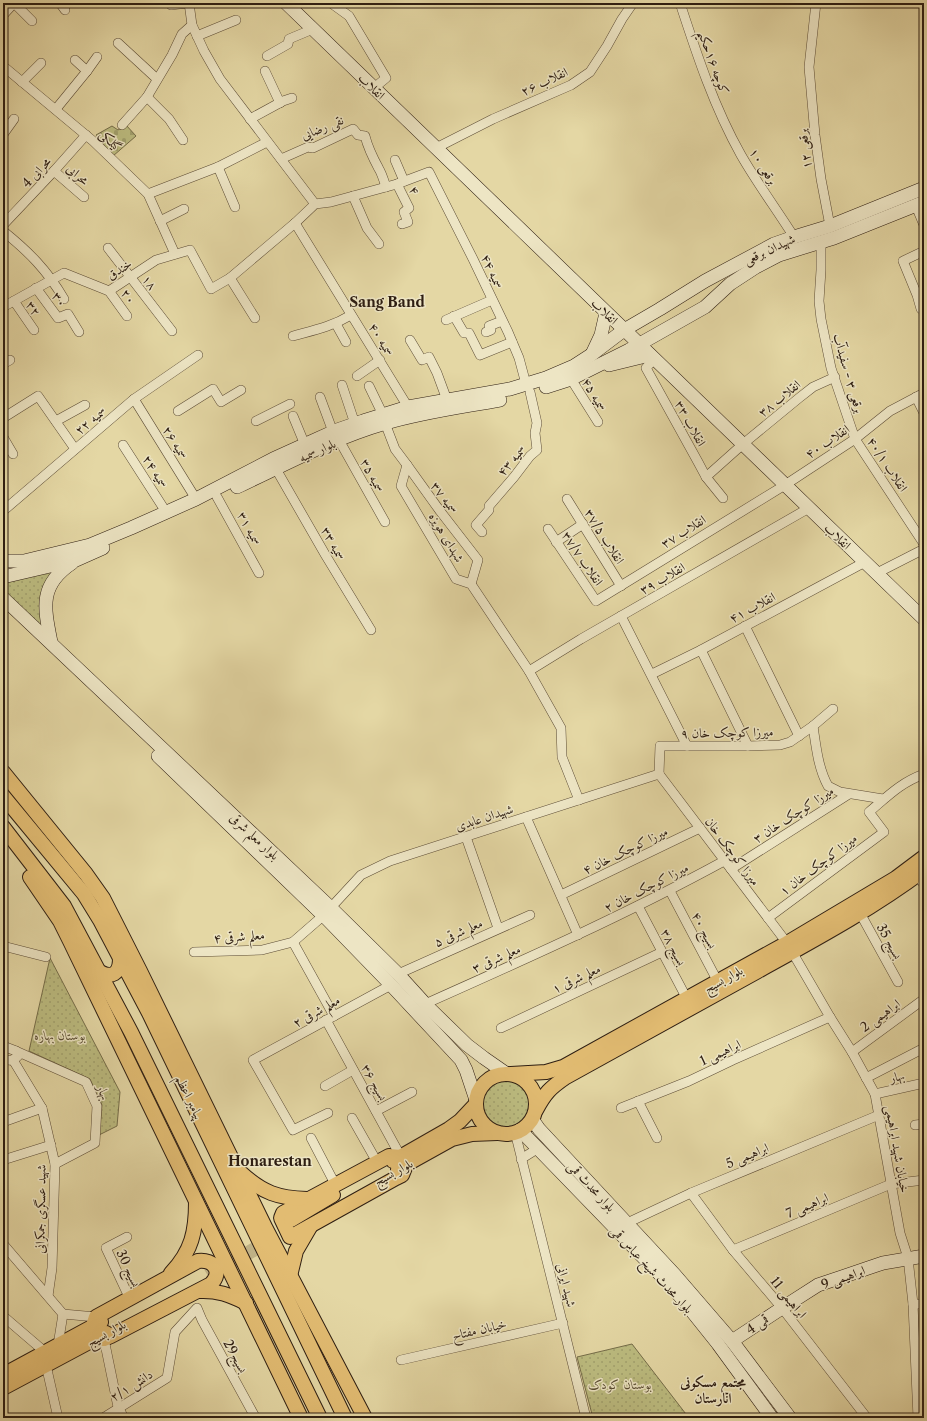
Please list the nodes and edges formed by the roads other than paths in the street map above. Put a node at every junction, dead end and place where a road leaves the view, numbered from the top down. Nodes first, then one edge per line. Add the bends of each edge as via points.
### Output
1 (14, 3) edge
2 (189, 3) edge
3 (286, 3) edge
4 (331, 3) edge
5 (633, 3) edge
6 (680, 3) edge
7 (816, 3) edge
8 (172, 5) dead end
9 (3, 14) edge
10 (236, 20) dead end
11 (32, 21) dead end
12 (192, 25) junction
13 (313, 29) junction
14 (197, 36) junction
15 (118, 42) dead end
16 (267, 56) dead end
17 (97, 57) dead end
18 (75, 60) dead end
19 (40, 63) dead end
20 (3, 66) edge
21 (87, 71) junction
22 (265, 71) dead end
23 (157, 79) junction
24 (22, 82) junction
25 (374, 88) junction
26 (147, 97) junction
27 (292, 98) dead end
28 (280, 103) junction
29 (717, 106) joint
30 (56, 109) junction
31 (14, 119) dead end
32 (250, 119) junction
33 (122, 125) dead end
34 (3, 133) edge
35 (86, 135) junction
36 (183, 140) dead end
37 (267, 142) junction
38 (436, 148) junction
39 (281, 159) junction
40 (395, 160) dead end
41 (218, 168) junction
42 (54, 171) junction
43 (401, 183) junction
44 (386, 187) junction
45 (924, 188) edge
46 (148, 194) junction
47 (353, 196) junction
48 (84, 197) dead end
49 (314, 204) junction
50 (920, 204) edge
51 (235, 207) dead end
52 (184, 209) dead end
53 (160, 221) junction
54 (295, 224) junction
55 (402, 224) dead end
56 (3, 225) edge
57 (924, 225) edge
58 (3, 231) edge
59 (832, 232) junction
60 (794, 237) junction
61 (821, 242) junction
62 (379, 244) dead end
63 (108, 248) dead end
64 (924, 251) edge
65 (175, 254) junction
66 (130, 277) junction
67 (230, 278) junction
68 (52, 280) junction
69 (36, 288) junction
70 (109, 291) junction
71 (64, 299) dead end
72 (492, 300) junction
73 (14, 301) junction
74 (3, 307) edge
75 (921, 309) dead end
76 (606, 313) junction
77 (351, 315) junction
78 (127, 316) dead end
79 (255, 318) dead end
80 (502, 321) junction
81 (336, 324) junction
82 (34, 330) dead end
83 (624, 330) junction
84 (172, 331) dead end
85 (79, 332) dead end
86 (486, 332) dead end
87 (292, 336) dead end
88 (410, 340) dead end
89 (346, 342) dead end
90 (512, 342) junction
91 (607, 344) junction
92 (639, 344) junction
93 (198, 355) dead end
94 (591, 355) junction
95 (616, 356) junction
96 (652, 357) junction
97 (380, 360) junction
98 (588, 370) junction
99 (357, 376) dead end
100 (835, 377) junction
101 (571, 379) junction
102 (342, 385) dead end
103 (369, 386) dead end
104 (528, 388) junction
105 (241, 390) dead end
106 (920, 395) edge
107 (320, 397) dead end
108 (134, 399) junction
109 (447, 400) junction
110 (290, 404) dead end
111 (85, 405) dead end
112 (408, 407) junction
113 (178, 411) dead end
114 (924, 413) edge
115 (293, 416) dead end
116 (3, 418) edge
117 (384, 419) junction
118 (56, 421) junction
119 (256, 422) dead end
120 (598, 422) dead end
121 (355, 424) junction
122 (336, 436) junction
123 (3, 437) edge
124 (855, 439) junction
125 (743, 444) junction
126 (124, 445) dead end
127 (305, 445) junction
128 (75, 449) junction
129 (13, 454) dead end
130 (407, 465) junction
131 (276, 469) junction
132 (706, 477) junction
133 (785, 485) junction
134 (217, 497) junction
135 (196, 498) junction
136 (723, 498) dead end
137 (567, 499) dead end
138 (809, 508) junction
139 (3, 511) edge
140 (166, 512) junction
141 (385, 522) dead end
142 (583, 524) junction
143 (548, 529) dead end
144 (482, 532) dead end
145 (556, 542) junction
146 (924, 544) edge
147 (924, 549) edge
148 (76, 560) junction
149 (3, 561) edge
150 (865, 562) junction
151 (260, 573) dead end
152 (877, 573) junction
153 (3, 577) edge
154 (471, 584) junction
155 (621, 586) junction
156 (3, 598) edge
157 (596, 601) joint
158 (3, 608) edge
159 (621, 616) junction
160 (924, 619) edge
161 (745, 626) junction
162 (371, 630) dead end
163 (51, 642) junction
164 (701, 650) junction
165 (530, 671) junction
166 (652, 674) junction
167 (833, 709) dead end
168 (813, 726) junction
169 (799, 736) junction
170 (687, 746) junction
171 (748, 746) junction
172 (3, 772) edge
173 (659, 774) junction
174 (924, 774) edge
175 (849, 794) junction
176 (3, 796) edge
177 (883, 799) junction
178 (579, 800) junction
179 (526, 817) junction
180 (3, 827) edge
181 (700, 828) junction
182 (466, 837) junction
183 (3, 842) edge
184 (924, 857) edge
185 (724, 861) junction
186 (731, 869) junction
187 (922, 877) edge
188 (670, 891) junction
189 (561, 895) junction
190 (638, 906) junction
191 (327, 911) junction
192 (860, 913) junction
193 (530, 915) dead end
194 (768, 918) junction
195 (498, 928) junction
196 (578, 935) junction
197 (293, 942) junction
198 (3, 946) edge
199 (790, 947) junction
200 (194, 952) dead end
201 (662, 952) junction
202 (46, 957) dead end
203 (120, 958) junction
204 (98, 970) junction
205 (394, 979) junction
206 (718, 982) junction
207 (898, 982) dead end
208 (924, 999) edge
209 (687, 1000) junction
210 (425, 1004) junction
211 (149, 1013) junction
212 (830, 1017) junction
213 (330, 1018) junction
214 (501, 1028) dead end
215 (131, 1032) junction
216 (3, 1046) edge
217 (924, 1048) edge
218 (16, 1051) junction
219 (852, 1052) junction
220 (3, 1059) edge
221 (13, 1060) junction
222 (353, 1070) junction
223 (509, 1074) junction
224 (866, 1078) junction
225 (924, 1083) edge
226 (325, 1086) dead end
227 (412, 1092) dead end
228 (875, 1094) junction
229 (638, 1101) junction
230 (476, 1102) junction
231 (42, 1108) junction
232 (621, 1108) dead end
233 (376, 1111) junction
234 (328, 1113) dead end
235 (534, 1115) junction
236 (879, 1115) junction
237 (352, 1118) dead end
238 (3, 1122) edge
239 (518, 1131) junction
240 (497, 1133) junction
241 (311, 1138) dead end
242 (657, 1138) dead end
243 (51, 1145) junction
244 (538, 1149) junction
245 (521, 1159) junction
246 (3, 1160) edge
247 (404, 1161) junction
248 (377, 1162) junction
249 (55, 1164) junction
250 (236, 1167) junction
251 (924, 1180) edge
252 (336, 1184) junction
253 (891, 1184) junction
254 (691, 1193) junction
255 (308, 1199) junction
256 (196, 1200) junction
257 (293, 1223) tunnel mouth
258 (627, 1223) junction
259 (310, 1227) junction
260 (127, 1237) dead end
261 (3, 1244) edge
262 (270, 1249) junction
263 (733, 1250) junction
264 (924, 1256) edge
265 (908, 1258) junction
266 (206, 1272) tunnel mouth
267 (290, 1276) junction
268 (165, 1279) junction
269 (198, 1291) junction
270 (48, 1296) junction
271 (130, 1299) junction
272 (246, 1303) junction
273 (913, 1304) junction
274 (924, 1304) edge
275 (197, 1308) joint
276 (782, 1308) junction
277 (63, 1314) junction
278 (3, 1316) edge
279 (563, 1323) junction
280 (98, 1330) junction
281 (732, 1341) junction
282 (58, 1345) junction
283 (45, 1359) junction
284 (401, 1360) dead end
285 (920, 1360) edge
286 (3, 1375) edge
287 (3, 1388) edge
288 (118, 1407) junction
289 (254, 1415) dead end
290 (58, 1418) edge
291 (103, 1418) edge
292 (124, 1418) edge
293 (301, 1418) edge
294 (320, 1418) edge
295 (345, 1418) edge
296 (365, 1418) edge
297 (586, 1418) edge
298 (772, 1418) edge
299 (790, 1418) edge
300 (867, 1418) edge
301 (918, 1418) edge

1 - 9 street
1 - 11 street
2 - 8 street
2 - 12 street
3 - 13 main road, انقلاب
4 - 25 street via 349,16 386,78
5 - 38 street, انقلاب ۲۶ via 590,72 571,85 493,119
6 - 29 street, کوچه ۱۶حکیم
7 - 59 street, برقعی ۱۲ via 809,67 821,179
10 - 14 street
12 - 14 street
12 - 23 street via 182,34
13 - 16 street via 289,40 288,44
13 - 25 main road, انقلاب
14 - 32 street via 220,79
15 - 23 street
17 - 21 street
18 - 21 street
19 - 24 street
20 - 24 street, گیلکی
21 - 30 street
22 - 28 street
23 - 26 street
24 - 30 street, گیلکی
25 - 38 main road, انقلاب
26 - 33 street
26 - 36 street via 169,119
27 - 28 street
28 - 32 street
29 - 60 street, برقعی ۱۰ via 741,154
30 - 35 street, گیلکی
31 - 34 street
32 - 37 street
35 - 42 street, محرابی 4
35 - 46 street, گیلکی
37 - 39 street
37 - 41 street
38 - 76 main road, انقلاب
39 - 44 street, نقی رضایی via 308,147 313,148 353,129 358,135 365,136
39 - 49 street
40 - 43 street
41 - 46 street
41 - 51 street
42 - 48 street, محرابی
42 - 56 street, محرابی 4
43 - 44 street
43 - 55 street, ۴ via 409,208 404,212 408,222
43 - 72 street, سمیه ۴۴ via 429,172
44 - 47 street
45 - 59 main road, شهیدان برقعی
46 - 53 street, گیلکی
47 - 49 street
47 - 62 street via 367,228
49 - 54 street
50 - 57 street
50 - 59 main road, شهیدان برقعی
52 - 53 street
53 - 65 street, گیلکی
54 - 67 street
54 - 77 street, سمیه ۴۰
58 - 68 street via 32,257
59 - 60 main road, شهیدان برقعی
59 - 61 main road, شهیدان برقعی
60 - 83 main road, شهیدان برقعی via 774,244 705,281
61 - 92 main road, شهیدان برقعی via 779,255 756,267 730,284 705,307
61 - 100 street, برقعی ۳ - سفیدآب via 819,301 831,368
63 - 66 street, ۱۸
64 - 75 street via 903,261
65 - 66 street, خندق via 156,260
65 - 67 street, خندق via 190,250 211,289
66 - 70 street, خندق
66 - 84 street, ۱۸
67 - 79 street
68 - 69 street, خندق
68 - 70 street, خندق via 64,273
68 - 71 street
69 - 73 street, خندق
69 - 85 street, ۳۰ via 58,318 68,314
70 - 78 street, ۲۰
72 - 80 street, سمیه ۴۴
72 - 90 street via 450,318 464,334 468,333 480,356
73 - 74 street, خندق
73 - 82 street, ۳۲
76 - 83 main road, انقلاب
76 - 94 main road via 597,347
77 - 81 street
77 - 97 street, سمیه ۴۰
80 - 86 street via 489,326 491,330
80 - 90 street, سمیه ۴۴
81 - 87 street
81 - 89 street
83 - 91 main road, بلوار سمیه
83 - 92 main road, انقلاب
88 - 109 street via 422,360 429,357
90 - 104 street, سمیه ۴۴
91 - 94 main road, بلوار سمیه
91 - 95 main road via 614,343 617,346 619,349
92 - 95 main road, بلوار سمیه
92 - 96 main road, انقلاب
93 - 108 street, سمیه ۲۲
94 - 104 main road, بلوار سمیه
95 - 98 main road, بلوار سمیه
96 - 98 main road
96 - 125 main road, انقلاب
96 - 132 street, انقلاب ۳۳ via 646,368
97 - 99 street
97 - 112 street, سمیه ۴۰
98 - 101 main road, بلوار سمیه
100 - 124 street, برقعی ۳ - سفیدآب
100 - 125 street, انقلاب ۳۸ via 812,387
101 - 104 main road, بلوار سمیه
101 - 120 street, سمیه ۴۵
102 - 121 street
103 - 117 street, سمیه ۳۷
104 - 109 main road, بلوار سمیه
104 - 117 main road, بلوار سمیه via 514,397
104 - 144 street, سمیه ۴۳ via 537,423 537,450 476,524
105 - 113 street via 221,402 213,390
106 - 114 street
106 - 124 street, انقلاب ۴۰ via 890,411
107 - 122 street, سمیه ۳۵
108 - 128 street, سمیه ۲۲
108 - 135 street, سمیه ۲۶
109 - 112 main road, بلوار سمیه
110 - 119 street
111 - 118 street
112 - 117 main road, بلوار سمیه
115 - 127 street
116 - 118 street via 38,396
117 - 121 main road, بلوار سمیه
117 - 122 main road, بلوار سمیه
117 - 130 street, سمیه ۳۷ via 396,449
118 - 128 street
121 - 122 main road, بلوار سمیه
122 - 127 main road, بلوار سمیه
122 - 131 main road, بلوار سمیه
122 - 141 street, سمیه ۳۵
123 - 129 street
124 - 133 street, انقلاب ۴۰
124 - 146 street, انقلاب ۴۰/۱
125 - 132 street, انقلاب ۳۸
125 - 133 main road, انقلاب
126 - 140 street, سمیه ۲۴
127 - 135 main road, بلوار سمیه
128 - 139 street, سمیه ۲۲
130 - 154 street, سمیه ۳۷ via 478,560
130 - 154 street, شهدای هویزه via 401,486 456,579
131 - 134 main road, بلوار سمیه
131 - 162 street, سمیه ۳۳
132 - 136 street, انقلاب ۳۳
133 - 138 main road, انقلاب
133 - 155 street, انقلاب ۳۷
134 - 148 main road, بلوار سمیه
134 - 151 street, سمیه ۳۱
135 - 140 main road, بلوار سمیه
137 - 142 street, انقلاب ۳۷/۵
138 - 150 main road, انقلاب
138 - 159 street, انقلاب ۳۹
140 - 149 main road, بلوار سمیه via 90,545 24,561
142 - 145 street
142 - 155 street, انقلاب ۳۷/۵
143 - 145 street, انقلاب ۳۷/۷
145 - 157 street, انقلاب ۳۷/۷
147 - 152 street
148 - 153 main road, بلوار سمیه
148 - 163 main road via 55,576 46,596 46,616
150 - 152 main road, انقلاب
150 - 161 street, انقلاب ۴۱
152 - 160 main road, انقلاب
154 - 165 street, شهدای هویزه
155 - 157 street, انقلاب ۳۷
156 - 163 main road, بلوار معلم شرقی
158 - 191 main road, بلوار معلم شرقی
159 - 165 street, انقلاب ۳۹
159 - 166 street
161 - 164 street, انقلاب ۴۱
161 - 169 street
163 - 191 main road, بلوار معلم شرقی
164 - 166 street, انقلاب ۴۱
164 - 171 street
165 - 178 street, شهدای هویزه via 561,728 562,757
166 - 170 street
167 - 168 street, میرزا کوچک خان ۹
168 - 169 street, میرزا کوچک خان ۹
168 - 175 street via 817,754 828,786 832,790
169 - 171 street, میرزا کوچک خان ۹ via 780,745
170 - 171 street, میرزا کوچک خان ۹
170 - 173 street, میرزا کوچک خان ۹ via 660,746
172 - 250 main road via 103,898
173 - 178 street, شهیدان عابدی
173 - 181 street, میرزا کوچک خان
174 - 177 street via 910,779
175 - 177 street
175 - 186 street, میرزا کوچک خان ۳
176 - 203 main road, پیامبر اعظم via 84,894
177 - 194 street, میرزا کوچک خان ۱ via 869,812 884,832
178 - 179 street, شهیدان عابدی
179 - 182 street, شهیدان عابدی
179 - 189 street
180 - 204 main road, پیامبر اعظم via 64,906
181 - 185 street, میرزا کوچک خان
181 - 189 street, میرزا کوچک خان ۴
182 - 191 street, شهیدان عابدی via 390,861 361,875
182 - 195 street
183 - 256 main road via 37,885 60,921
184 - 199 main road, بلوار بسیج
185 - 186 street, میرزا کوچک خان
185 - 188 street, میرزا کوچک خان ۲
186 - 194 street, میرزا کوچک خان
187 - 192 main road, بلوار بسیج
188 - 190 street, میرزا کوچک خان ۲
188 - 206 street, بسیج ۴۰
189 - 196 street
190 - 196 street, میرزا کوچک خان ۲
190 - 201 street, بسیج ۳۸
191 - 197 street, معلم شرقی ۴
191 - 205 main road, بلوار معلم شرقی
192 - 199 main road, بلوار بسیج
192 - 207 street, بسیج 35
193 - 195 street, معلم شرقی ۵
194 - 199 street, میرزا کوچک خان
195 - 205 street, معلم شرقی ۵
196 - 210 street, معلم شرقی ۳
197 - 200 street, معلم شرقی ۴ via 262,950
197 - 213 street, بسیج ۳۶
198 - 202 street
199 - 206 main road, بلوار بسیج
199 - 212 street, خیابان شهید ابراهیمی
199 - 235 main road, بلوار بسیج via 566,1078 544,1095
201 - 209 street, بسیج ۳۸
201 - 214 street, معلم شرقی ۱
203 - 204 main road via 119,967 113,975
203 - 211 main road, پیامبر اعظم
204 - 215 main road, پیامبر اعظم
205 - 210 main road, بلوار معلم شرقی
205 - 213 street, معلم شرقی ۲
205 - 230 main road, بلوار معلم شرقی via 461,1060
206 - 209 main road, بلوار بسیج
208 - 219 street, ابراهیمی 2
209 - 223 main road, بلوار بسیج via 563,1067 546,1072
210 - 223 main road, بلوار معلم شرقی via 467,1045
211 - 215 main road via 138,1003 129,1005
211 - 262 main road, پیامبر اعظم
212 - 219 street, خیابان شهید ابراهیمی
212 - 229 street, ابراهیمی 1 via 689,1081
213 - 222 street, بسیج ۳۶
213 - 234 street, معلم شرقی ۲ via 253,1060 293,1130
215 - 294 main road, پیامبر اعظم
216 - 218 street
217 - 224 street
218 - 221 street via 18,1056
218 - 249 street, بهار via 86,1082 97,1106 95,1143
219 - 224 street, خیابان شهید ابراهیمی
220 - 221 street
221 - 231 street, شهید عسگری جمکرانی
222 - 226 street
222 - 233 street, بسیج ۳۶
223 - 230 main road via 492,1077 484,1083 478,1091
223 - 235 main road via 521,1077 528,1083 536,1100
224 - 228 street, خیابان شهید ابراهیمی
225 - 228 street, بهار
227 - 233 street
228 - 236 street, خیابان شهید ابراهیمی
229 - 232 street, ابراهیمی 1
229 - 242 street
230 - 240 main road via 476,1111 481,1120
230 - 247 main road, بلوار بسیج via 460,1121
231 - 238 street
231 - 243 street, شهید عسگری جمکرانی
233 - 247 street, بسیج ۳۶
235 - 239 main road via 526,1127
235 - 258 main road, بلوار محدث قمی via 543,1133
236 - 253 street, خیابان شهید ابراهیمی
236 - 254 street, ابراهیمی 5
237 - 248 street
239 - 240 main road
239 - 244 main road, بلوار محدث شیخ عباس قمی
239 - 245 street, شهید ایرانی
240 - 247 main road, بلوار بسیج via 472,1134 452,1139
241 - 252 street
243 - 246 street
243 - 249 street, شهید عسگری جمکرانی
244 - 245 street
244 - 298 main road, بلوار محدث شیخ عباس قمی via 674,1289
245 - 279 street, شهید ایرانی
247 - 248 main road via 388,1156
247 - 257 main road, بلوار بسیج
247 - 259 main road via 402,1175
248 - 252 main road
249 - 270 street, شهید عسگری جمکرانی via 55,1216
250 - 255 main road via 253,1184 274,1194
250 - 262 main road
251 - 253 street, ابراهیمی 7
252 - 255 main road
253 - 263 street, ابراهیمی 7
253 - 265 street, خیابان شهید ابراهیمی via 900,1234
254 - 258 street, ابراهیمی 5
254 - 263 street, ابراهیمی 11
255 - 259 main road via 282,1213 281,1218 290,1237
256 - 268 main road via 194,1233 189,1248 180,1263
256 - 272 main road
258 - 281 main road, بلوار محدث قمی via 676,1274
259 - 267 main road via 296,1251
260 - 271 street, بسیج 30 via 106,1248
261 - 270 street
262 - 267 main road
262 - 295 main road, پیامبر اعظم
263 - 276 street, ابراهیمی 11
264 - 265 main road, ابراهیمی 9
265 - 273 street, خیابان شهید ابراهیمی
265 - 276 main road, ابراهیمی 9 via 883,1263 818,1285
266 - 280 main road, بلوار بسیج
267 - 296 main road
268 - 269 main road via 204,1260 216,1268 216,1277 211,1284
268 - 271 main road
269 - 272 main road via 221,1292
269 - 280 main road via 139,1322
270 - 277 street
271 - 280 main road
272 - 293 main road
273 - 274 street
273 - 285 street, خیابان شهید ابراهیمی
275 - 288 street, دانش ۲/۱ via 175,1332 167,1378
275 - 289 street, بسیج29
276 - 281 main road, قمی 4
276 - 300 street, ابراهیمی 11
277 - 280 street
277 - 282 street
278 - 283 street
279 - 284 street, خیابان مفتاح
279 - 297 street, شهید ایرانی
280 - 282 main road, بلوار بسیج
280 - 283 main road, بلوار بسیج
280 - 288 street
281 - 299 main road
282 - 283 main road, بلوار بسیج
283 - 286 main road, بلوار بسیج
283 - 287 main road, بلوار بسیج
283 - 290 street
285 - 301 street, خیابان شهید ابراهیمی
288 - 291 street, دانش ۲/۱
288 - 292 street

